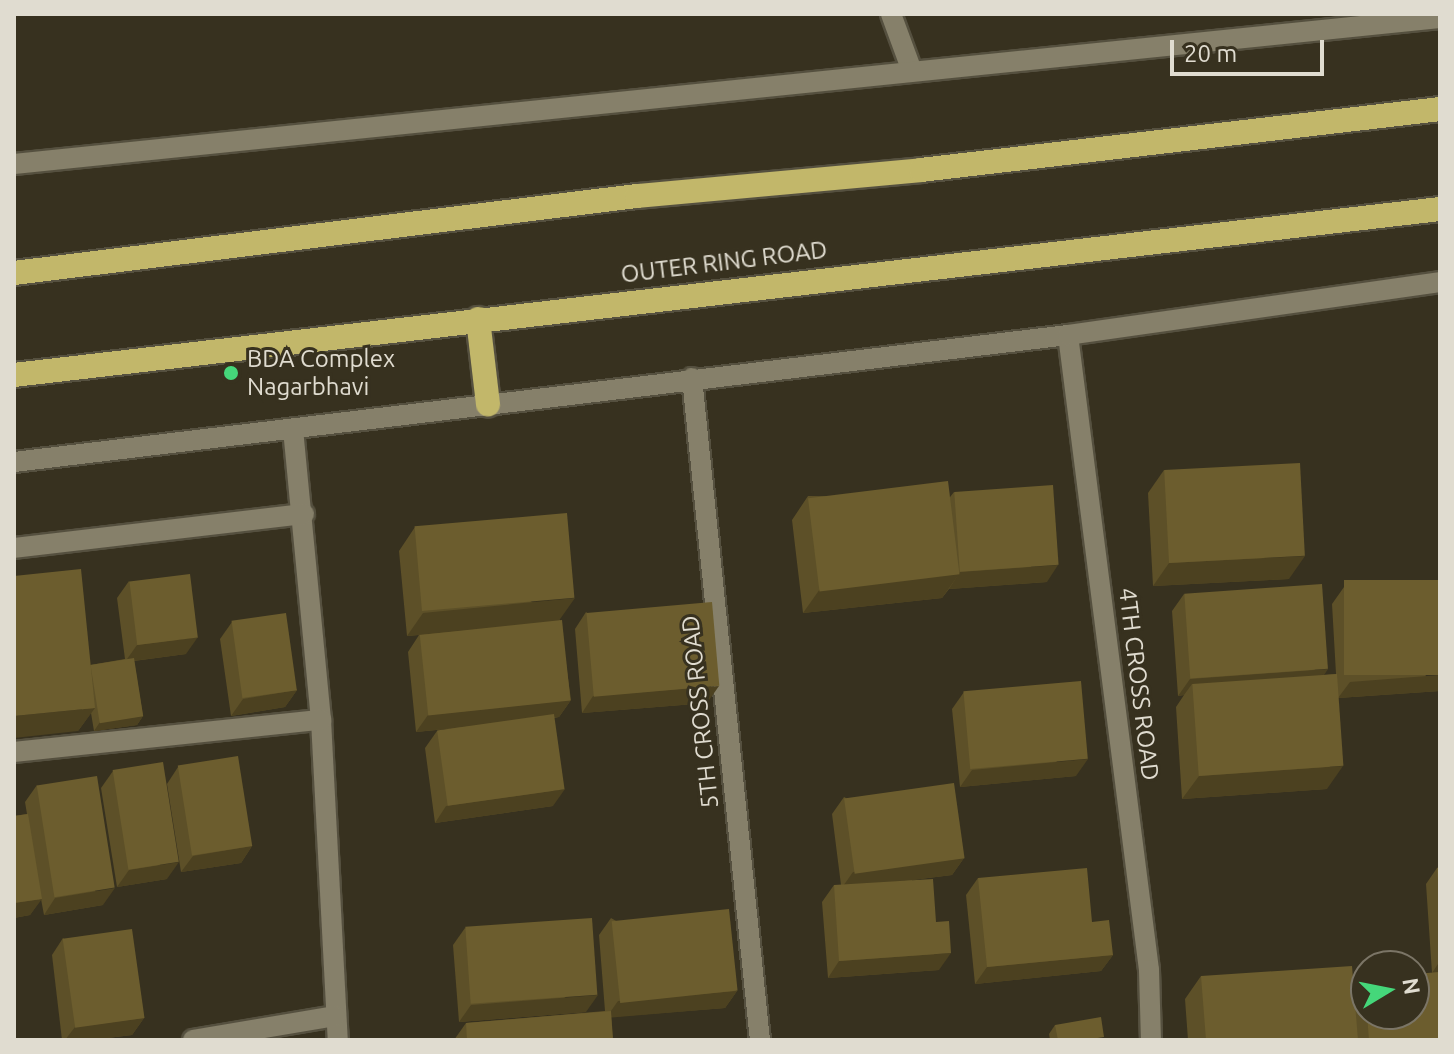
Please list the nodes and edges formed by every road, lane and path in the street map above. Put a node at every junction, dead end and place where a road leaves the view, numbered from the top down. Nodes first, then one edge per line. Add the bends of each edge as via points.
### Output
1 (891, 14) edge
2 (1440, 18) edge
3 (912, 71) junction
4 (1440, 109) edge
5 (14, 164) edge
6 (1440, 209) edge
7 (14, 273) edge
8 (1440, 282) edge
9 (478, 319) junction
10 (1068, 335) junction
11 (14, 375) edge
12 (692, 378) junction
13 (488, 404) junction
14 (293, 429) junction
15 (14, 462) edge
16 (304, 514) junction
17 (14, 548) edge
18 (321, 720) junction
19 (14, 752) edge
20 (335, 1016) junction
21 (193, 1040) edge
22 (338, 1040) edge
23 (760, 1040) edge
24 (1151, 1040) edge

1 - 3 street
2 - 3 street
3 - 5 street
4 - 7 highway via 921,170 637,196
6 - 9 highway, OUTER RING ROAD
8 - 10 street
9 - 11 highway, OUTER RING ROAD
9 - 13 highway
10 - 12 street
10 - 24 street, 4TH CROSS ROAD via 1149,970
12 - 13 street
12 - 23 street, 5TH CROSS ROAD
13 - 14 street
14 - 15 street
14 - 16 street
16 - 17 street
16 - 18 street
18 - 19 street
18 - 20 street
20 - 21 street
20 - 22 street

